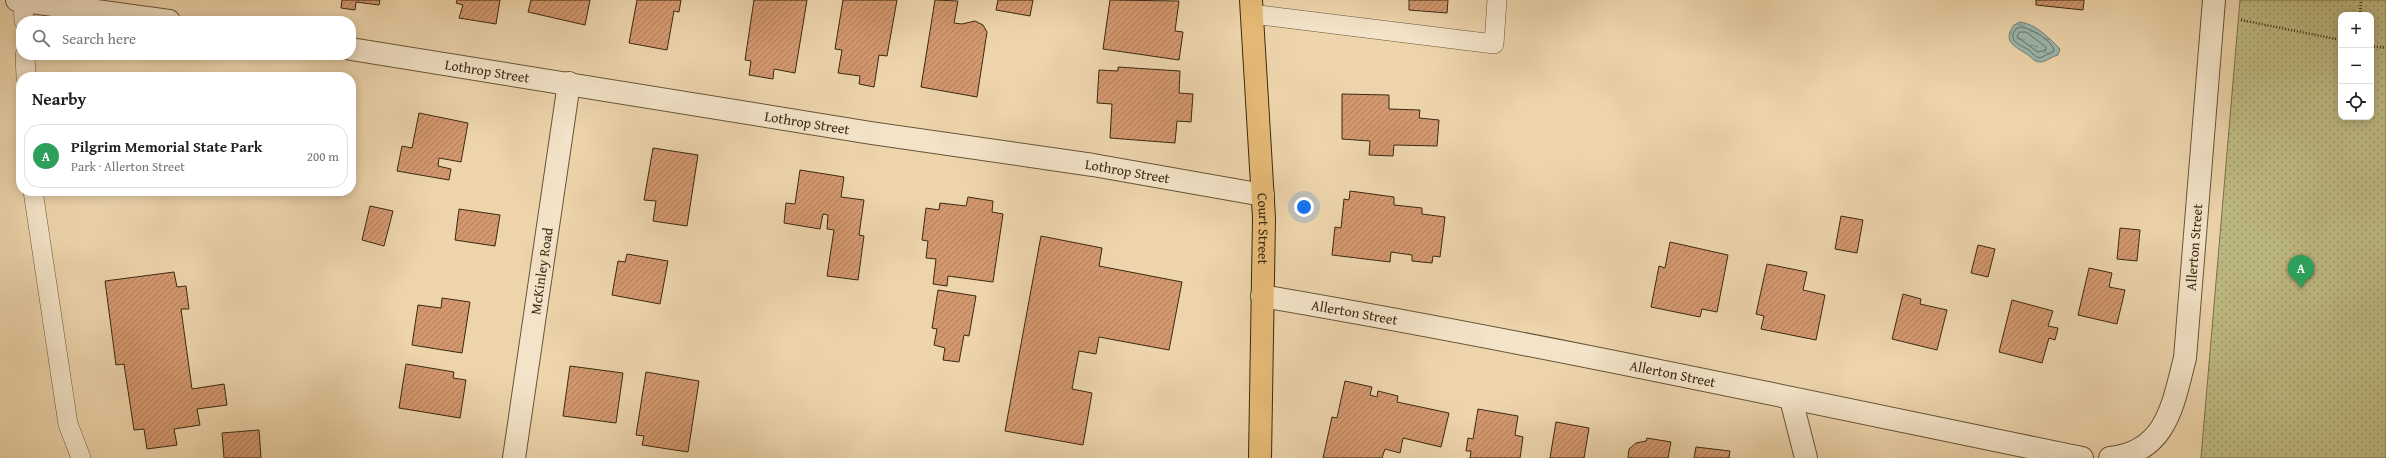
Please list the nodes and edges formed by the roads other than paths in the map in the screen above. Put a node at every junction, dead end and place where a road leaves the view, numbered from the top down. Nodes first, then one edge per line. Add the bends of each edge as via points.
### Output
1 (1498, 0) edge
2 (21, 7) edge
3 (1252, 7) edge
4 (2214, 8) edge
5 (158, 13) edge
6 (356, 50) edge
7 (25, 60) edge
8 (26, 72) edge
9 (569, 83) junction
10 (1263, 195) junction
11 (34, 196) edge
12 (1262, 296) junction
13 (1791, 399) junction
14 (81, 458) edge
15 (514, 458) edge
16 (1260, 458) edge
17 (1806, 458) edge
18 (2082, 458) edge
19 (2110, 458) edge

1 - 3 lane via 1494,44
2 - 5 street
3 - 10 main road, Court Street
4 - 19 street, Allerton Street via 2185,358 2172,407 2156,438 2144,448 2124,457
6 - 9 street, Lothrop Street
7 - 8 lane
9 - 10 street, Lothrop Street via 871,133 1093,165
9 - 15 street, McKinley Road
10 - 12 main road, Court Street
11 - 14 lane via 68,424
12 - 13 street, Allerton Street via 1568,353
12 - 16 main road, Court Street
13 - 17 street
13 - 18 street, Allerton Street via 1906,420

